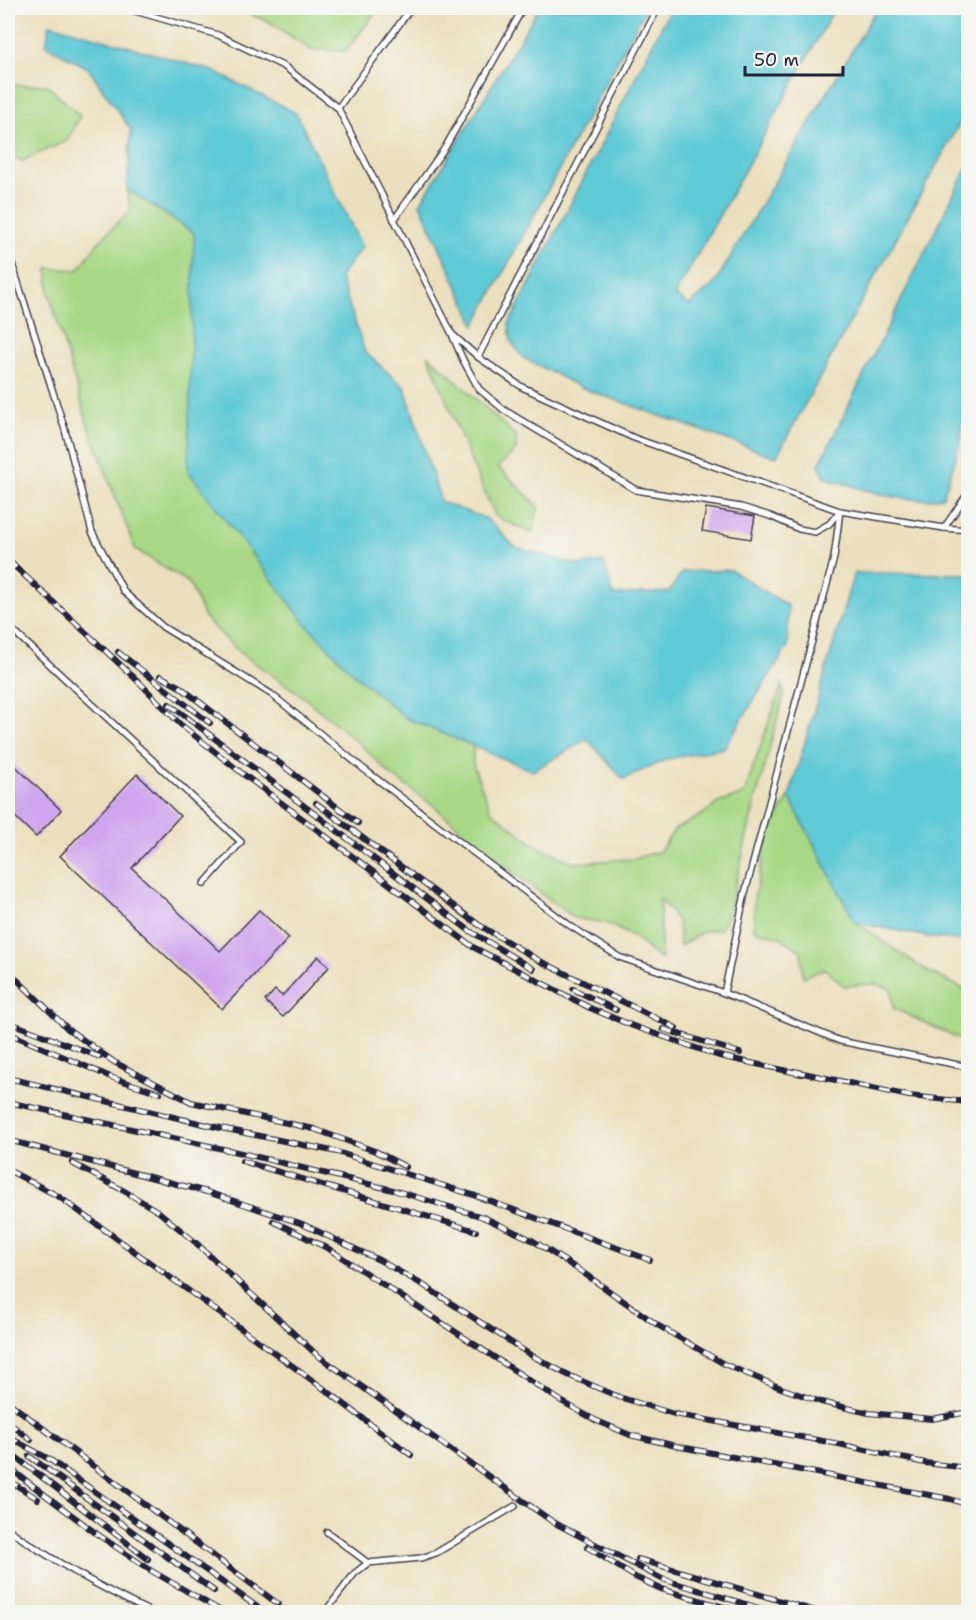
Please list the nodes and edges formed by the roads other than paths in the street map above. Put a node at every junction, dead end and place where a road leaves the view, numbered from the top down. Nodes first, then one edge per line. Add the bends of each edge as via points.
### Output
1 (125, 8) edge
2 (411, 8) edge
3 (523, 8) edge
4 (658, 8) edge
5 (338, 108) junction
6 (394, 220) junction
7 (8, 251) edge
8 (452, 334) junction
9 (478, 357) junction
10 (969, 493) edge
11 (840, 511) junction
12 (944, 528) junction
13 (969, 530) edge
14 (8, 626) edge
15 (204, 884) dead end
16 (724, 993) junction
17 (969, 1067) edge
18 (515, 1506) dead end
19 (8, 1529) edge
20 (327, 1532) dead end
21 (368, 1563) junction
22 (151, 1612) edge
23 (325, 1612) edge

1 - 5 lane via 218,35 285,67
2 - 5 lane
3 - 6 lane via 446,146
4 - 9 lane
5 - 6 lane
6 - 8 lane
7 - 16 lane via 65,430 92,532 124,592 163,627 271,694 569,925 619,957
8 - 9 lane
8 - 11 lane via 479,389 504,410 636,490 741,507 799,529 815,531 829,524
9 - 11 lane via 522,387 634,438
10 - 12 lane
11 - 12 lane
11 - 16 lane via 834,558 745,893
12 - 13 lane
14 - 15 lane via 241,842
16 - 17 lane via 840,1041
18 - 21 lane via 436,1554
19 - 22 lane via 45,1556
20 - 21 lane
21 - 23 lane via 355,1573

